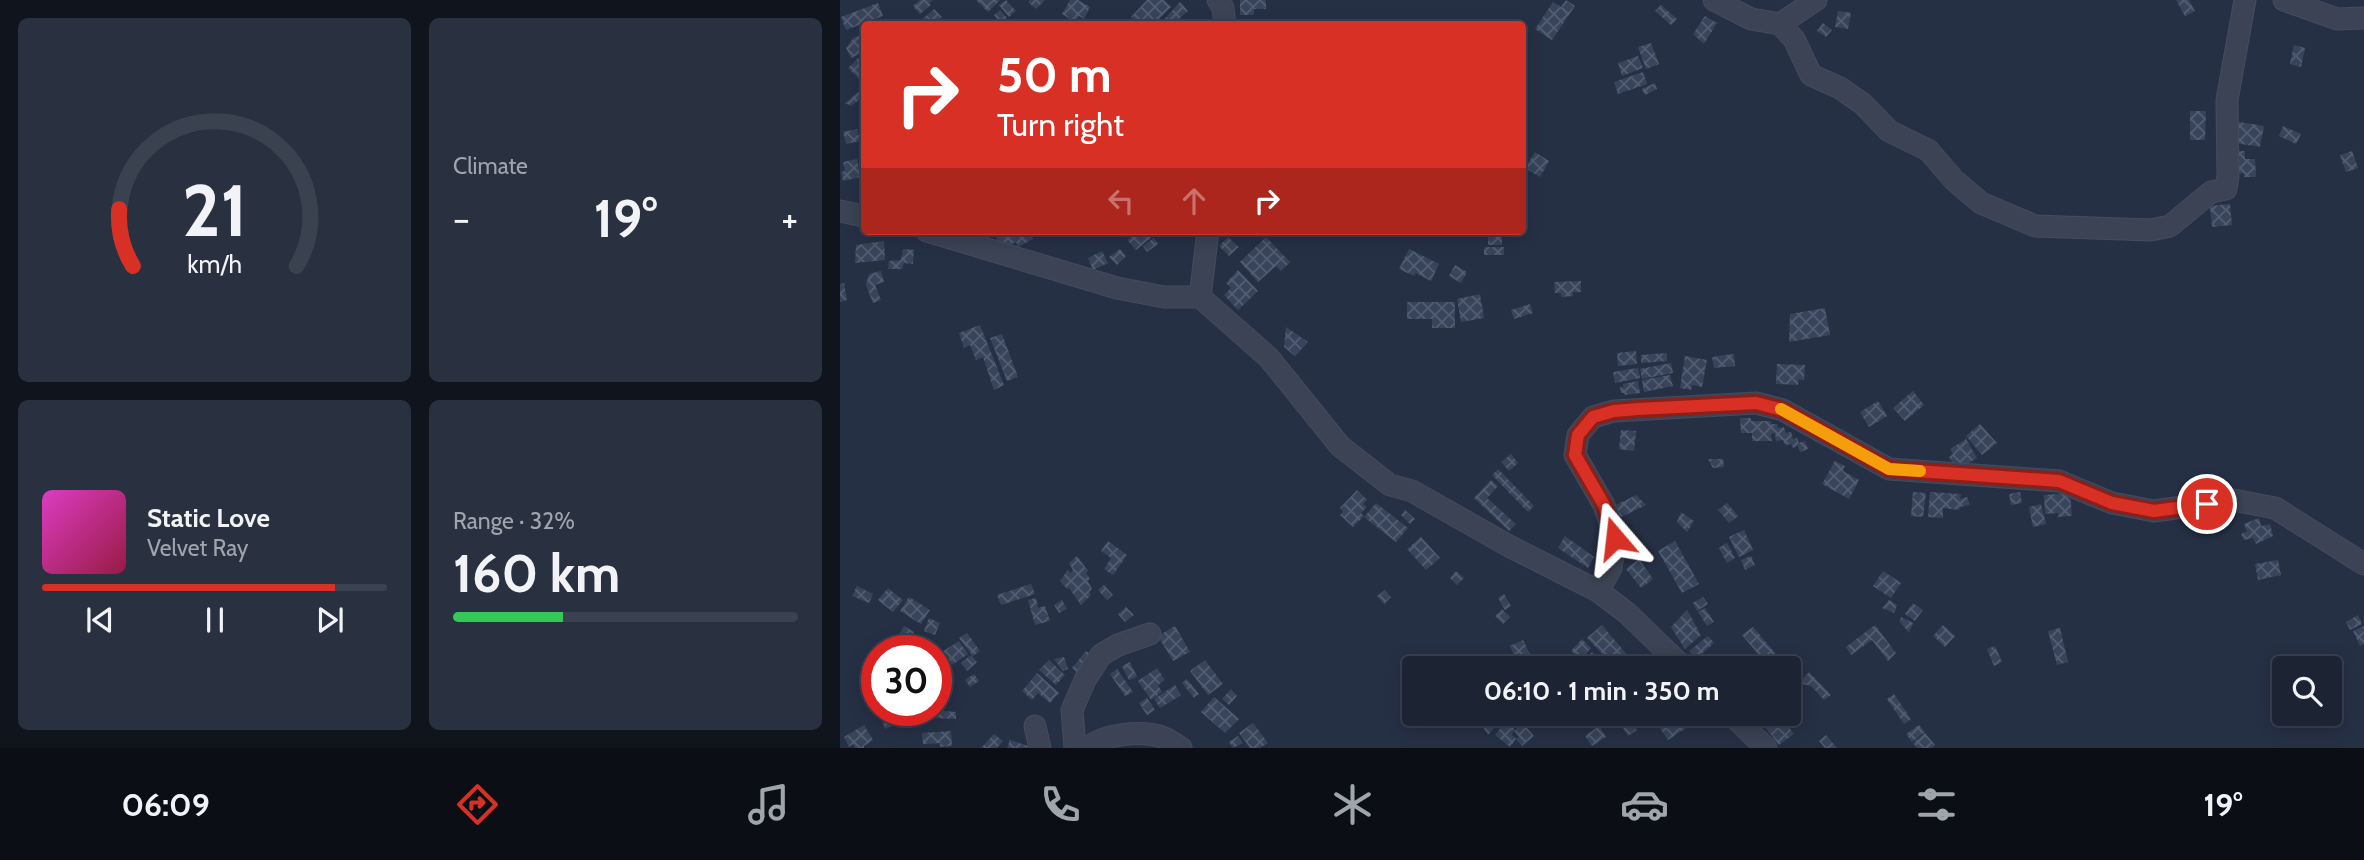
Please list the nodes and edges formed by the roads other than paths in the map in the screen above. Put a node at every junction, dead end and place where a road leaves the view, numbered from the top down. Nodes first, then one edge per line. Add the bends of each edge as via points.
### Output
1 (1218, 0) edge
2 (1714, 0) edge
3 (1816, 0) edge
4 (2245, 0) edge
5 (2284, 0) edge
6 (2364, 18) edge
7 (1225, 21) edge
8 (1780, 24) junction
9 (840, 211) edge
10 (861, 215) edge
11 (940, 235) edge
12 (1208, 235) edge
13 (1200, 297) junction
14 (2364, 564) edge
15 (1598, 591) junction
16 (1150, 634) dead end
17 (1672, 656) edge
18 (1035, 726) dead end
19 (1743, 726) edge
20 (1041, 748) edge
21 (1075, 748) edge
22 (1087, 748) edge
23 (1181, 748) edge
24 (1766, 748) edge

1 - 7 street
2 - 8 street via 1751,19
3 - 8 street
4 - 8 street via 2227,100 2225,189 2211,192 2170,226 2151,230 2035,226 1981,203 1928,150 1889,131 1863,104 1811,75 1794,39
5 - 6 street via 2337,19
9 - 10 street
11 - 13 street via 1117,288 1164,297
12 - 13 street
13 - 15 street via 1269,358 1340,446 1390,485 1412,491
14 - 15 street via 2275,508 2233,500 2154,511 2112,503 2059,481 1889,469 1783,410 1756,403 1614,411 1593,417 1578,435 1575,455 1604,505 1615,538 1611,568
15 - 17 street
16 - 21 street via 1101,655 1072,710
18 - 20 street
19 - 24 street
22 - 23 street via 1099,739 1131,734 1162,737

